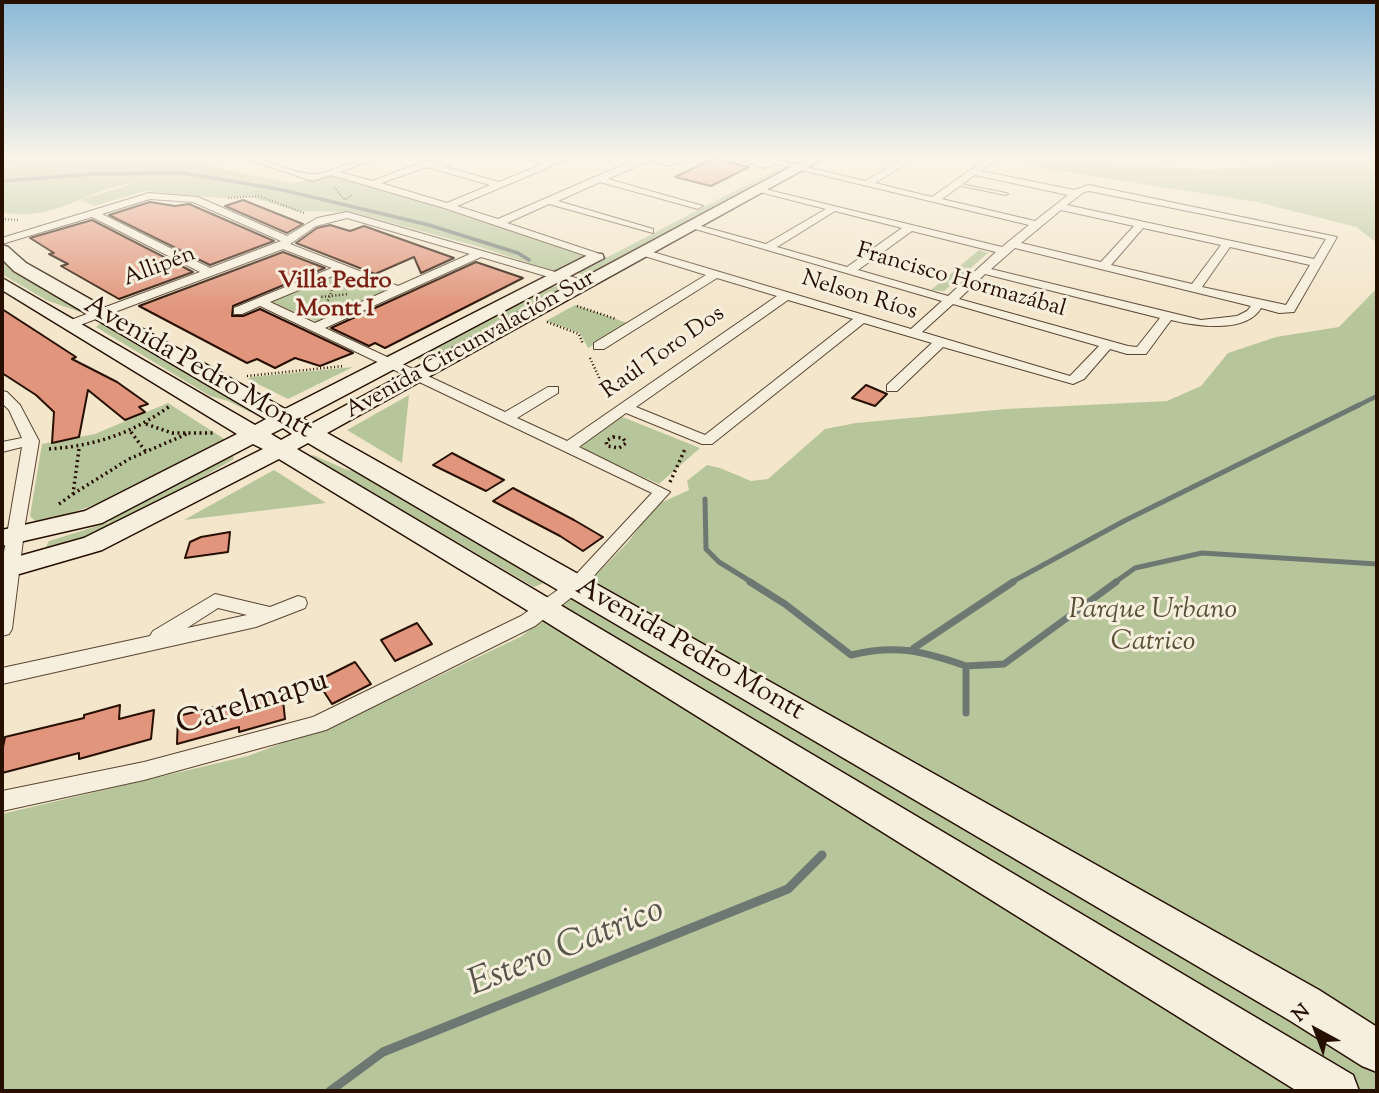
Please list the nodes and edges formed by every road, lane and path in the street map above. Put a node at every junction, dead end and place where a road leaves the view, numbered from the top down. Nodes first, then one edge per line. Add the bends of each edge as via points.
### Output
1 (109, 208) edge
2 (216, 208) edge
3 (288, 208) edge
4 (454, 208) edge
5 (532, 208) edge
6 (572, 208) edge
7 (692, 208) edge
8 (724, 208) edge
9 (834, 208) joint
10 (968, 208) edge
11 (1055, 208) edge
12 (1066, 208) edge
13 (1188, 208) edge
14 (93, 213) junction
15 (304, 214) dead end
16 (498, 223) junction
17 (1037, 224) junction
18 (1140, 225) junction
19 (690, 226) junction
20 (909, 228) junction
21 (649, 231) junction
22 (2, 241) edge
23 (285, 242) junction
24 (1227, 243) junction
25 (1008, 247) junction
26 (768, 248) junction
27 (2, 250) edge
28 (642, 252) junction
29 (481, 253) junction
30 (599, 257) junction
31 (1318, 263) junction
32 (1104, 266) junction
33 (342, 268) junction
34 (983, 270) junction
35 (208, 272) junction
36 (848, 272) junction
37 (714, 275) junction
38 (562, 276) junction
39 (2, 283) edge
40 (586, 284) junction
41 (1195, 288) junction
42 (398, 290) junction
43 (353, 294) dead end
44 (330, 296) junction
45 (785, 296) junction
46 (302, 299) dead end
47 (949, 300) junction
48 (260, 302) junction
49 (571, 304) dead end
50 (1258, 304) junction
51 (238, 311) dead end
52 (100, 313) junction
53 (1167, 317) junction
54 (861, 319) junction
55 (542, 320) dead end
56 (72, 324) junction
57 (633, 325) junction
58 (315, 328) junction
59 (912, 335) junction
60 (940, 343) junction
61 (1107, 345) junction
62 (584, 346) dead end
63 (599, 346) dead end
64 (589, 357) dead end
65 (391, 363) junction
66 (350, 365) dead end
67 (241, 376) dead end
68 (417, 376) junction
69 (892, 388) dead end
70 (553, 390) dead end
71 (2, 395) edge
72 (173, 403) dead end
73 (620, 410) junction
74 (506, 418) junction
75 (284, 419) junction
76 (146, 424) junction
77 (131, 432) junction
78 (189, 433) junction
79 (216, 433) dead end
80 (309, 433) junction
81 (255, 434) junction
82 (699, 437) junction
83 (623, 438) joint
84 (31, 441) junction
85 (2, 447) edge
86 (567, 447) junction
87 (79, 448) junction
88 (47, 449) dead end
89 (280, 449) junction
90 (146, 452) junction
91 (662, 492) junction
92 (74, 494) junction
93 (54, 508) dead end
94 (8, 536) edge
95 (6, 569) edge
96 (575, 586) junction
97 (298, 603) dead end
98 (545, 608) junction
99 (2, 629) edge
100 (2, 676) edge
101 (2, 801) edge
102 (1377, 1051) edge
103 (1337, 1091) edge

1 - 14 street
2 - 23 street
3 - 15 path
4 - 16 street
5 - 16 street
6 - 21 street
7 - 21 main road, Avenida Circunvalación Sur
8 - 19 main road, Avenida Circunvalación Sur
9 - 20 street
9 - 26 street
10 - 17 street
11 - 17 street
12 - 18 street
13 - 31 street via 1332,237
14 - 22 street
14 - 35 street
16 - 30 street
17 - 25 street
18 - 24 street
18 - 32 street
19 - 26 street, Francisco Hormazábal
19 - 28 main road, Avenida Circunvalación Sur
20 - 25 street
20 - 36 street
21 - 30 main road, Avenida Circunvalación Sur
23 - 29 street, Allipén via 320,220 347,215
23 - 33 street
23 - 35 street, Allipén
24 - 31 street
24 - 41 street
25 - 32 street
25 - 34 street
26 - 36 street, Francisco Hormazábal
27 - 52 main road, Avenida Pedro Montt via 20,267
28 - 37 street, Nelson Ríos
28 - 40 main road, Avenida Circunvalación Sur
29 - 38 street
29 - 42 street
30 - 38 main road, Avenida Circunvalación Sur
31 - 50 street via 1290,309
32 - 41 street
33 - 42 street
33 - 44 path
33 - 48 street
34 - 47 street
34 - 53 street
35 - 52 street, Allipén
36 - 47 street, Francisco Hormazábal
37 - 45 street, Nelson Ríos
37 - 57 street
38 - 40 street
38 - 65 main road, Avenida Circunvalación Sur
39 - 56 main road, Avenida Pedro Montt
40 - 68 main road, Avenida Circunvalación Sur
41 - 50 street
42 - 58 street
43 - 44 path
44 - 46 path
44 - 58 path
45 - 54 street, Nelson Ríos
45 - 73 street, Raúl Toro Dos
47 - 59 street
47 - 61 street, Francisco Hormazábal
48 - 51 street
48 - 58 street
49 - 57 path
50 - 53 street via 1252,314 1224,323
52 - 56 street, Allipén
52 - 75 main road, Avenida Pedro Montt
53 - 61 street, Francisco Hormazábal via 1141,351
54 - 59 street, Nelson Ríos
54 - 82 street via 707,441
55 - 62 path via 579,334
56 - 81 main road, Avenida Pedro Montt
57 - 63 street
58 - 65 street
59 - 60 street, Nelson Ríos
60 - 61 street, Nelson Ríos via 1073,380
60 - 69 street
64 - 73 path
65 - 68 street
65 - 75 main road, Avenida Circunvalación Sur
66 - 67 path
68 - 74 street
68 - 80 main road, Avenida Circunvalación Sur
70 - 74 street
71 - 84 street via 15,408
72 - 76 path
73 - 82 street
73 - 86 street, Raúl Toro Dos
74 - 86 street
75 - 80 main road, Avenida Pedro Montt
75 - 81 main road, Avenida Circunvalación Sur
76 - 77 path
76 - 78 path via 159,431
77 - 87 path
77 - 90 path
78 - 79 path
78 - 90 path
80 - 89 main road, Avenida Circunvalación Sur
80 - 96 main road, Avenida Pedro Montt
81 - 89 main road, Avenida Pedro Montt
81 - 94 main road, Avenida Circunvalación Sur via 93,517
82 - 91 path via 681,451 671,481
83 - 83 path via 610,438 605,443 619,448 626,443
84 - 85 street
84 - 94 street
86 - 91 street
87 - 88 path
87 - 92 path
89 - 95 main road, Avenida Circunvalación Sur via 93,544
89 - 98 main road, Avenida Pedro Montt
90 - 92 path
91 - 96 street, Carelmapu
92 - 93 path
94 - 95 street
95 - 99 street
96 - 98 street, Carelmapu
96 - 102 main road, Avenida Pedro Montt
97 - 100 street via 271,614
98 - 101 street, Carelmapu via 528,621 318,724 144,771
98 - 103 main road, Avenida Pedro Montt

